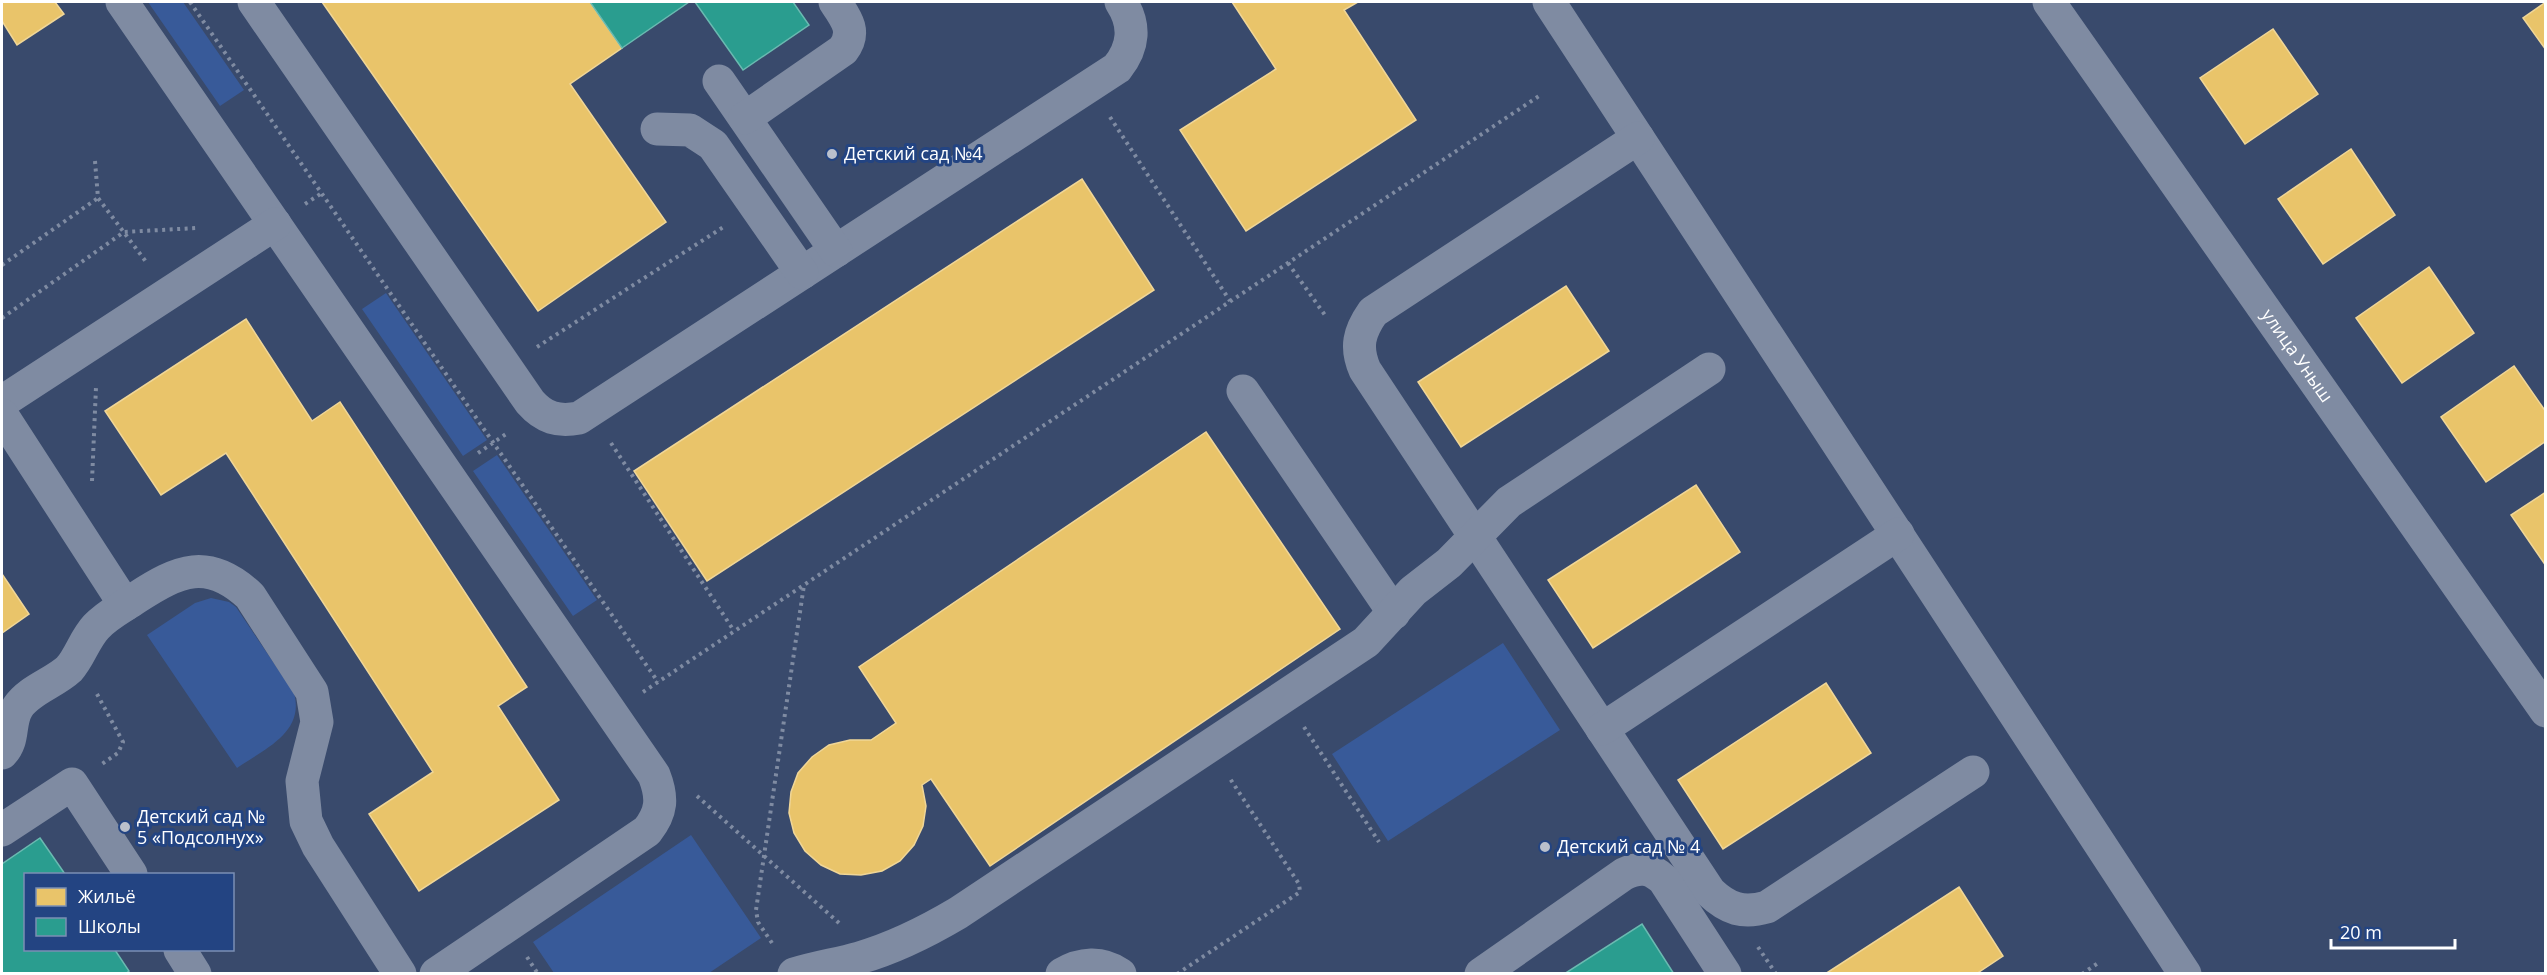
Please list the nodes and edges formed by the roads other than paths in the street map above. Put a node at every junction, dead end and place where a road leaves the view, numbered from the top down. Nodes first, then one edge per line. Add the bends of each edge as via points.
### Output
1 (122, 2) edge
2 (254, 2) edge
3 (835, 2) edge
4 (1120, 2) edge
5 (1549, 2) edge
6 (2049, 2) edge
7 (719, 81) dead end
8 (745, 118) junction
9 (657, 129) dead end
10 (1638, 138) junction
11 (275, 224) junction
12 (836, 251) junction
13 (802, 273) junction
14 (1709, 369) dead end
15 (1243, 391) dead end
16 (2, 402) edge
17 (2, 415) edge
18 (1898, 534) junction
19 (1474, 536) junction
20 (125, 605) junction
21 (1394, 613) junction
22 (2546, 711) edge
23 (1602, 729) junction
24 (2, 753) edge
25 (1973, 772) dead end
26 (2, 830) edge
27 (130, 873) edge
28 (181, 951) edge
29 (843, 968) edge
30 (195, 974) edge
31 (400, 974) edge
32 (436, 974) edge
33 (794, 974) edge
34 (1062, 974) edge
35 (1120, 974) edge
36 (1481, 974) edge
37 (1725, 974) edge
38 (2185, 974) edge

1 - 11 street
2 - 13 street via 506,367 539,411 549,417 569,420 590,411
3 - 8 street via 849,22 848,44
4 - 12 street via 1131,25 1131,41 1127,56 1117,68
5 - 10 street
6 - 22 street, улица Уныш
7 - 8 street
8 - 12 street
9 - 13 street via 681,128 707,139
10 - 18 street
10 - 19 street via 1374,312 1362,328 1359,357 1365,370
11 - 16 street
11 - 32 street via 654,776 661,793 657,819 647,831
12 - 13 street
14 - 19 street via 1520,494
15 - 21 street
17 - 20 street
18 - 23 street
18 - 38 street
19 - 21 street
19 - 23 street
20 - 24 street via 96,627 66,672 23,701 15,712 9,743
20 - 31 street via 168,577 186,571 218,574 250,596 312,692 317,722 302,781 306,821
21 - 29 street via 1366,642 958,913
23 - 25 street via 1710,892 1724,905 1745,911 1767,907
26 - 27 street via 72,784
28 - 30 street
29 - 33 street
34 - 35 street via 1088,964
36 - 37 street via 1624,874 1646,869 1665,880

